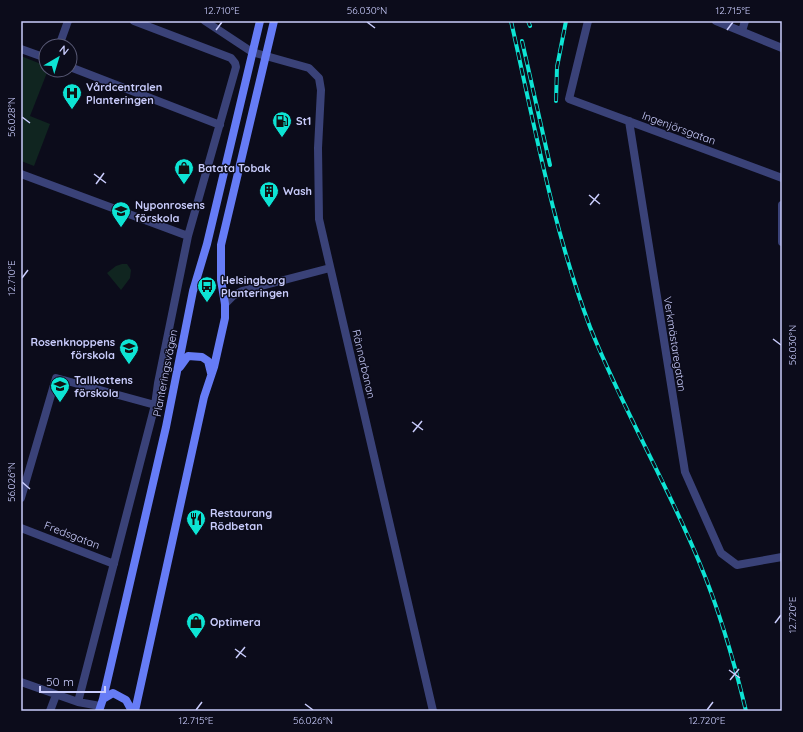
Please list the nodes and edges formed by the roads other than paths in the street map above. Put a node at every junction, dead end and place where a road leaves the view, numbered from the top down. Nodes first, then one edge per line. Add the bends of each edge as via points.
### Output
1 (68, 21) edge
2 (134, 21) edge
3 (205, 21) edge
4 (260, 21) edge
5 (274, 21) edge
6 (588, 21) edge
7 (716, 21) edge
8 (745, 21) edge
9 (742, 31) junction
10 (62, 38) edge
11 (782, 48) edge
12 (21, 49) edge
13 (252, 52) junction
14 (38, 55) edge
15 (265, 56) junction
16 (78, 70) edge
17 (629, 121) junction
18 (220, 125) junction
19 (21, 174) edge
20 (782, 178) edge
21 (782, 205) edge
22 (188, 236) junction
23 (782, 242) edge
24 (330, 268) junction
25 (225, 304) junction
26 (177, 374) junction
27 (211, 376) junction
28 (155, 406) junction
29 (21, 498) edge
30 (21, 528) edge
31 (782, 557) edge
32 (114, 564) junction
33 (21, 682) edge
34 (56, 695) junction
35 (78, 702) junction
36 (101, 705) edge
37 (50, 711) edge
38 (134, 711) edge
39 (433, 711) edge

1 - 10 street
2 - 18 street, Planteringsvägen via 231,58 235,63 235,71
3 - 13 street, Rännarbanan
4 - 13 main road, Planteringsvägen
5 - 15 main road
6 - 17 street, Ingenjörsgatan via 569,99
7 - 9 street
8 - 9 street
9 - 11 street
12 - 14 street
13 - 15 street, Rännarbanan
13 - 26 main road, Planteringsvägen via 194,291
15 - 24 street, Rännarbanan via 309,68 319,78 319,219
15 - 25 main road via 221,245 221,280
16 - 18 street
17 - 20 street, Ingenjörsgatan
17 - 31 street, Verkmästaregatan via 684,472 721,553 729,560 737,565
18 - 22 street, Planteringsvägen
19 - 22 street
21 - 23 street
22 - 28 street, Planteringsvägen
24 - 25 street via 242,291
24 - 39 street, Rännarbanan
25 - 27 main road via 225,318
26 - 27 main road via 183,361 190,355 206,358
26 - 36 main road, Planteringsvägen
27 - 38 main road via 204,397
28 - 29 street via 56,378
28 - 32 street, Planteringsvägen
30 - 32 street, Fredsgatan
32 - 35 street, Planteringsvägen
33 - 34 street
34 - 35 street
34 - 37 street
35 - 36 street
36 - 38 main road via 110,694 117,694 126,700

